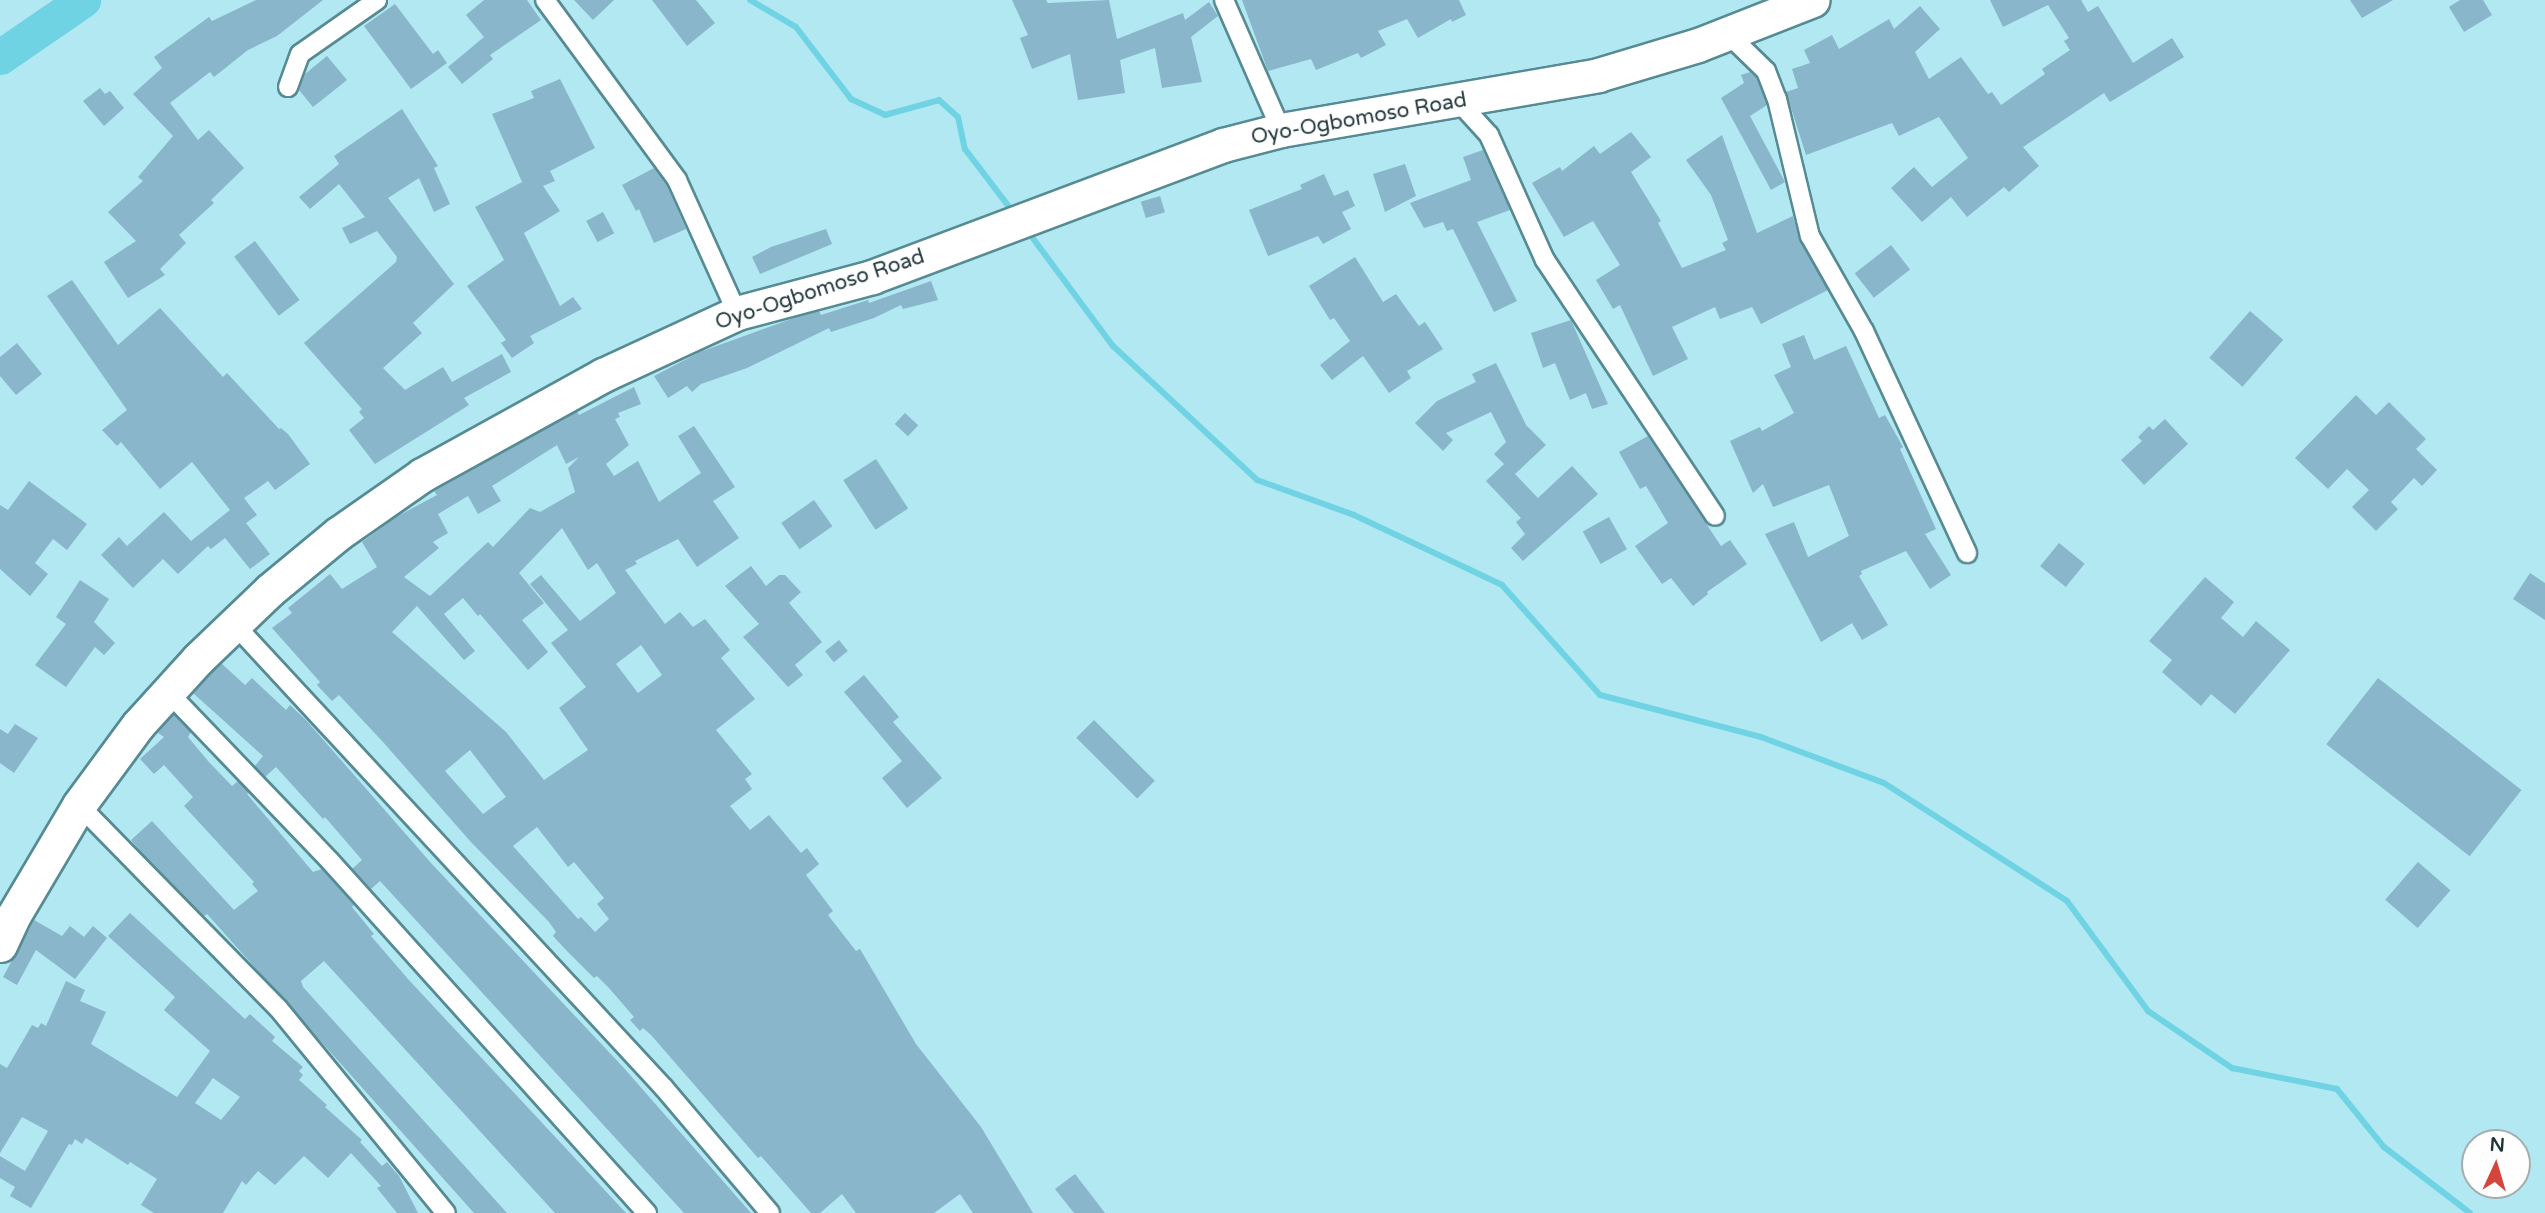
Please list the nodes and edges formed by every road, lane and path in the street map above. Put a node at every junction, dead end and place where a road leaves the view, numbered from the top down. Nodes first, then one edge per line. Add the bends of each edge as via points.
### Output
1 (377, 0) edge
2 (545, 0) edge
3 (1224, 0) edge
4 (1813, 0) edge
5 (1728, 34) junction
6 (288, 87) dead end
7 (1458, 101) junction
8 (1281, 131) junction
9 (737, 313) junction
10 (1715, 516) dead end
11 (1967, 553) dead end
12 (235, 625) junction
13 (168, 692) junction
14 (79, 805) junction
15 (0, 945) edge
16 (446, 1213) edge
17 (647, 1213) edge
18 (770, 1213) edge

1 - 6 street via 300,54
2 - 9 street via 677,180
3 - 8 street
4 - 5 highway, Oyo-Ogbomoso Road
5 - 7 highway, Oyo-Ogbomoso Road via 1598,75
5 - 11 street via 1766,71 1810,236 1864,331
7 - 8 highway, Oyo-Ogbomoso Road
7 - 10 street via 1489,135 1545,260
8 - 9 highway, Oyo-Ogbomoso Road via 1149,171 872,277
9 - 12 highway, Oyo-Ogbomoso Road via 603,375 422,475 339,534
12 - 13 highway, Oyo-Ogbomoso Road
12 - 18 street via 664,1088
13 - 14 highway, Oyo-Ogbomoso Road
13 - 17 street via 330,861
14 - 15 highway, Oyo-Ogbomoso Road
14 - 16 street via 278,1008

